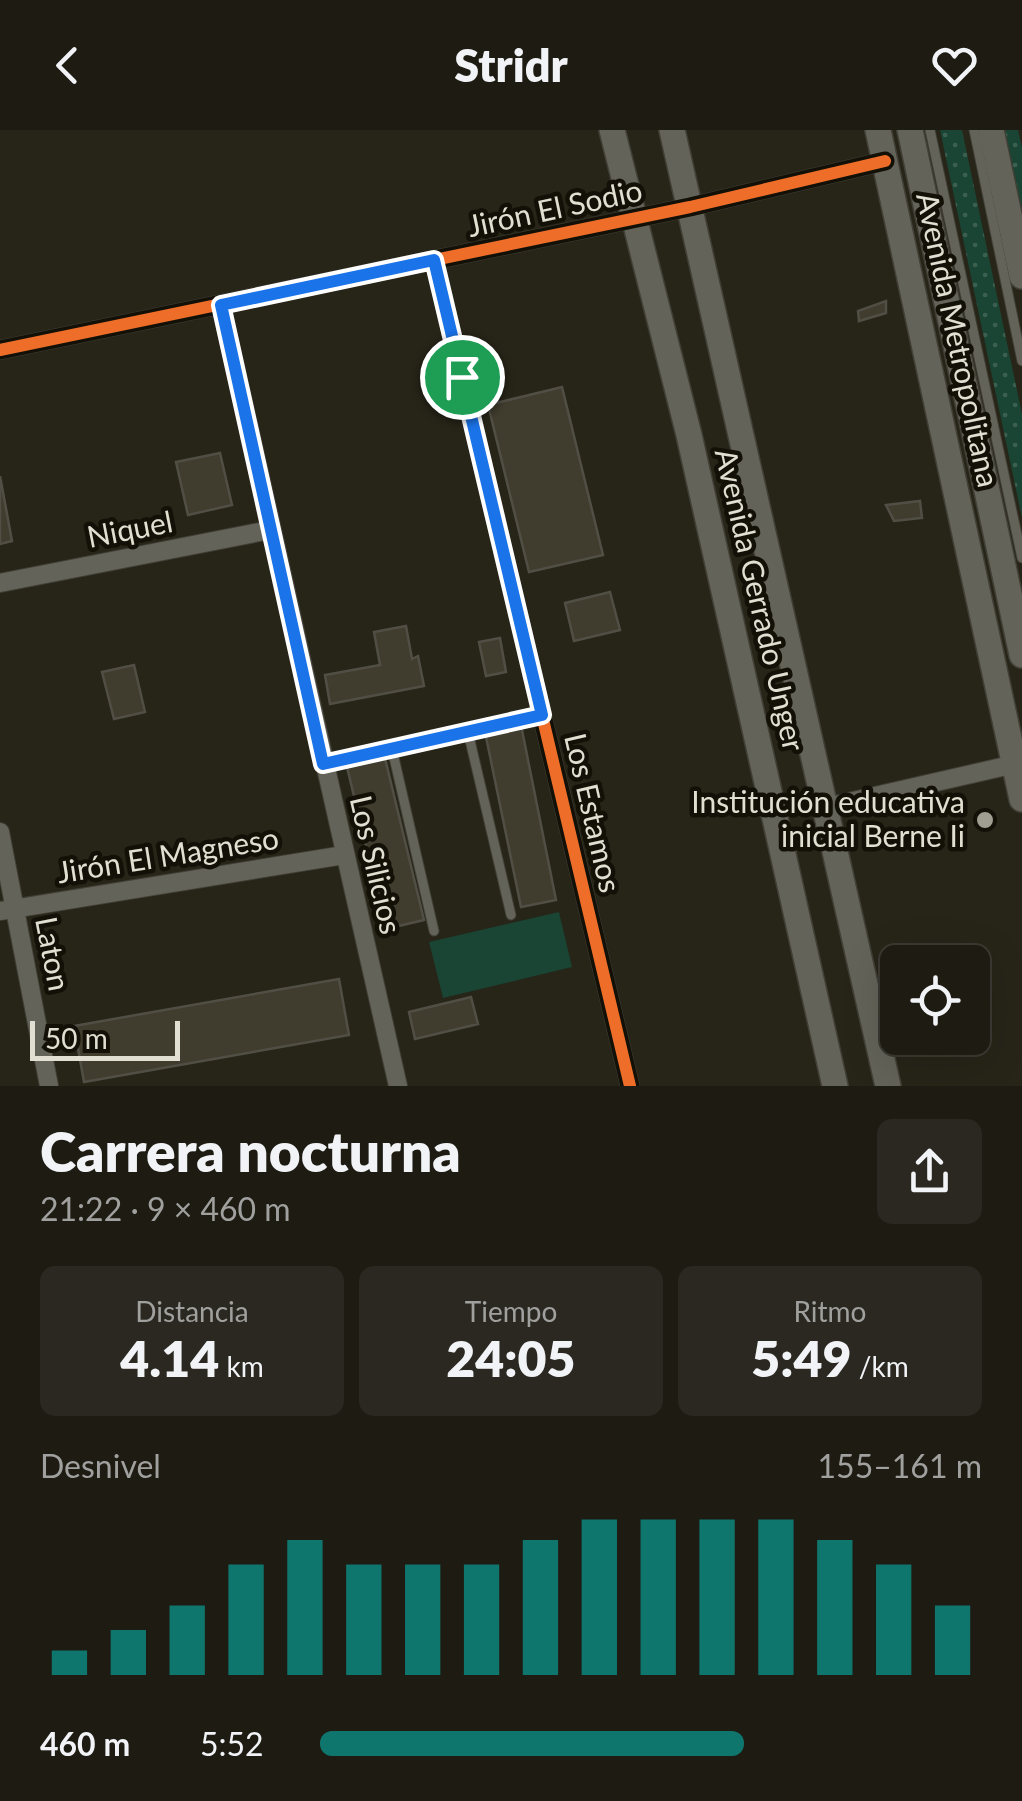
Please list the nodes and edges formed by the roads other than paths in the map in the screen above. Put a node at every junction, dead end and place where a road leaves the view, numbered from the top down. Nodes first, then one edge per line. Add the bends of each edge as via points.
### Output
1 (612, 130) edge
2 (672, 130) edge
3 (878, 130) edge
4 (910, 130) edge
5 (930, 130) edge
6 (974, 130) edge
7 (992, 130) edge
8 (885, 161) junction
9 (690, 207) junction
10 (632, 216) junction
11 (434, 260) junction
12 (1022, 276) edge
13 (221, 305) junction
14 (0, 350) edge
15 (1022, 360) edge
16 (270, 530) junction
17 (1022, 558) edge
18 (0, 584) edge
19 (1022, 655) edge
20 (542, 715) junction
21 (468, 732) junction
22 (392, 749) junction
23 (323, 764) junction
24 (1014, 764) junction
25 (1022, 799) edge
26 (827, 808) junction
27 (0, 832) edge
28 (344, 856) junction
29 (8, 909) edge
30 (511, 915) dead end
31 (434, 932) dead end
32 (49, 1086) edge
33 (398, 1086) edge
34 (630, 1086) edge
35 (835, 1086) edge
36 (888, 1086) edge

1 - 10 main road, Avenida Gerrado Unger
2 - 9 main road, Avenida Gerrado Unger
3 - 8 main road, Avenida Metropolitana
4 - 19 main road, Avenida Metropolitana
5 - 17 lane
6 - 15 lane
7 - 12 main road
8 - 9 street, Jirón El Sodio
8 - 24 main road, Avenida Metropolitana
9 - 10 street, Jirón El Sodio
9 - 26 main road, Avenida Gerrado Unger
10 - 11 street, Jirón El Sodio
10 - 35 main road, Avenida Gerrado Unger via 689,435
11 - 13 street, Jirón El Sodio
11 - 20 street, Los Estamos
13 - 14 street, Jirón El Sodio
13 - 16 street, Los Silicios
16 - 18 street, Niquel
16 - 23 street, Los Silicios
20 - 21 lane
20 - 34 street, Los Estamos
21 - 22 lane
21 - 30 lane
22 - 23 lane
22 - 31 lane
23 - 28 street, Los Silicios
24 - 25 main road, Avenida Metropolitana
24 - 26 street
26 - 36 main road, Avenida Gerrado Unger
27 - 29 street, Laton
28 - 29 street, Jirón El Magneso
28 - 33 street, Los Silicios
29 - 32 street, Laton

